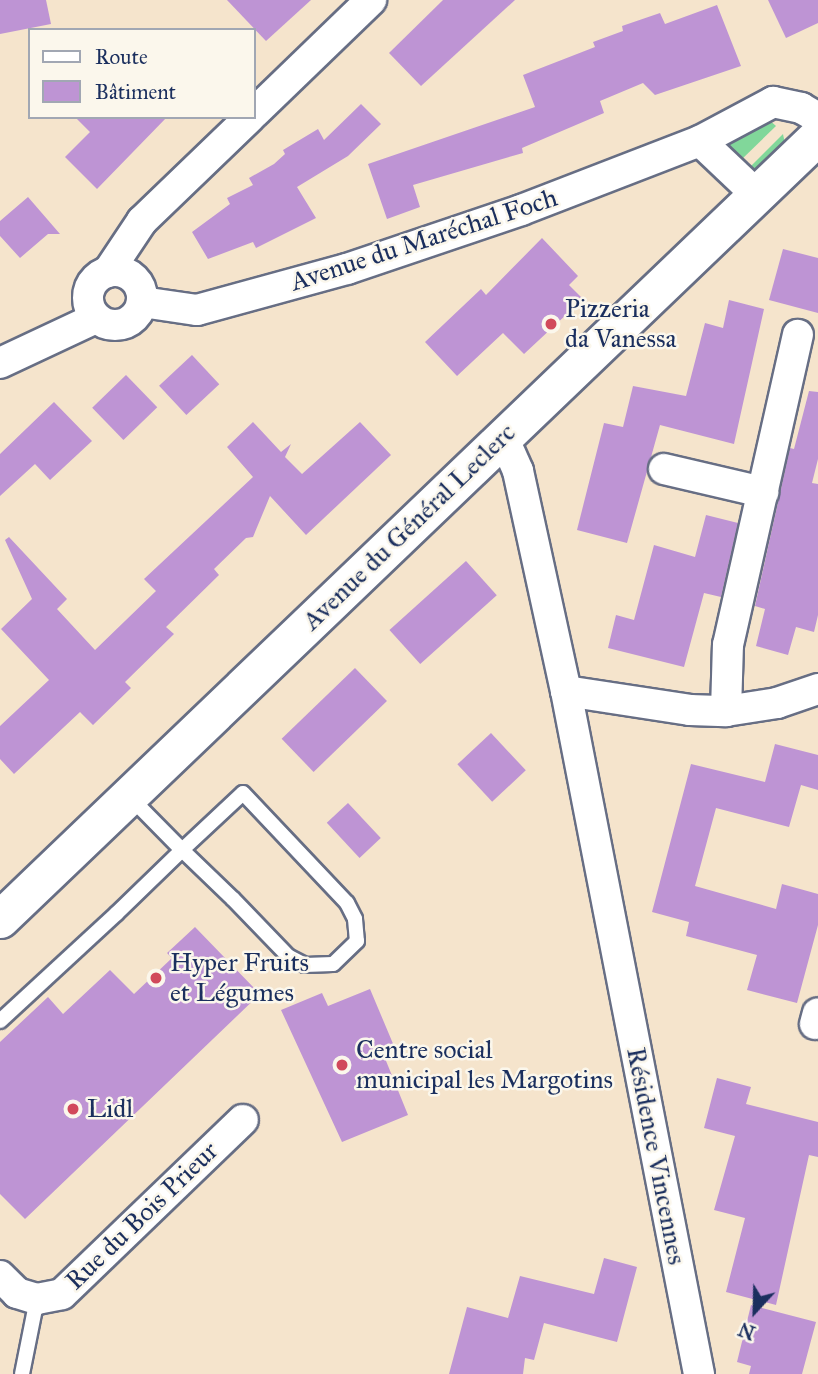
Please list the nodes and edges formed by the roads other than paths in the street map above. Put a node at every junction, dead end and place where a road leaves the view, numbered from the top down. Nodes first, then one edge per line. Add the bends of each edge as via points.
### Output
1 (371, 0) edge
2 (256, 111) edge
3 (818, 118) edge
4 (248, 119) edge
5 (818, 136) edge
6 (700, 141) junction
7 (757, 195) junction
8 (108, 272) junction
9 (142, 302) junction
10 (92, 308) junction
11 (798, 335) dead end
12 (0, 341) edge
13 (0, 363) edge
14 (503, 437) junction
15 (664, 468) dead end
16 (763, 492) junction
17 (818, 689) edge
18 (566, 691) junction
19 (726, 711) junction
20 (128, 795) junction
21 (182, 850) junction
22 (0, 919) edge
23 (0, 1021) edge
24 (243, 1119) dead end
25 (0, 1276) edge
26 (37, 1298) junction
27 (22, 1374) edge
28 (699, 1374) edge

1 - 2 street
3 - 6 street, Avenue du Maréchal Foch via 774,102
4 - 8 street via 142,221
5 - 7 street, Avenue du Général Leclerc
6 - 7 street
6 - 9 street, Avenue du Maréchal Foch via 521,211 347,269 197,310
7 - 14 street, Avenue du Général Leclerc
8 - 9 street via 133,278
8 - 10 street via 94,282
9 - 10 street via 128,322 111,325
10 - 12 street
10 - 13 street
11 - 16 street
14 - 18 street, Résidence Vincennes via 518,471
14 - 20 street, Avenue du Général Leclerc
15 - 16 street
16 - 19 street via 728,645
17 - 19 street via 777,704
18 - 19 street
18 - 28 street, Résidence Vincennes
20 - 21 lane
20 - 22 street, Avenue du Général Leclerc
21 - 21 lane via 297,961 333,964 357,941 355,919 347,903 243,793
21 - 23 lane
24 - 26 street, Rue du Bois Prieur via 62,1294
25 - 26 street, Rue du Bois Prieur via 17,1293
26 - 27 lane

